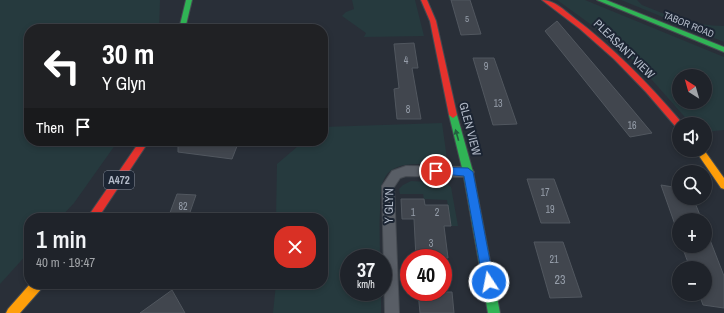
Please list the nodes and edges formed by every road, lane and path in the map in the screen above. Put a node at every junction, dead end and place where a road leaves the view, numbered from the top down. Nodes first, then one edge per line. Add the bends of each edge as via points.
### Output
1 (190, 0) edge
2 (424, 0) edge
3 (545, 0) edge
4 (600, 0) edge
5 (183, 24) edge
6 (724, 50) edge
7 (672, 117) edge
8 (142, 146) edge
9 (705, 157) edge
10 (468, 172) junction
11 (724, 185) edge
12 (95, 213) edge
13 (34, 289) edge
14 (12, 313) edge
15 (392, 313) edge
16 (494, 313) edge

1 - 5 street
10 -> 2 street, GLEN VIEW via 457,134 433,21
3 - 7 street, PLEASANT VIEW via 598,38 634,72
4 - 6 street, TABOR ROAD
8 - 12 street, A472
9 - 11 street
10 - 15 lane, Y GLYN via 406,171 396,174 388,186
10 - 16 street, GLEN VIEW
13 - 14 street

